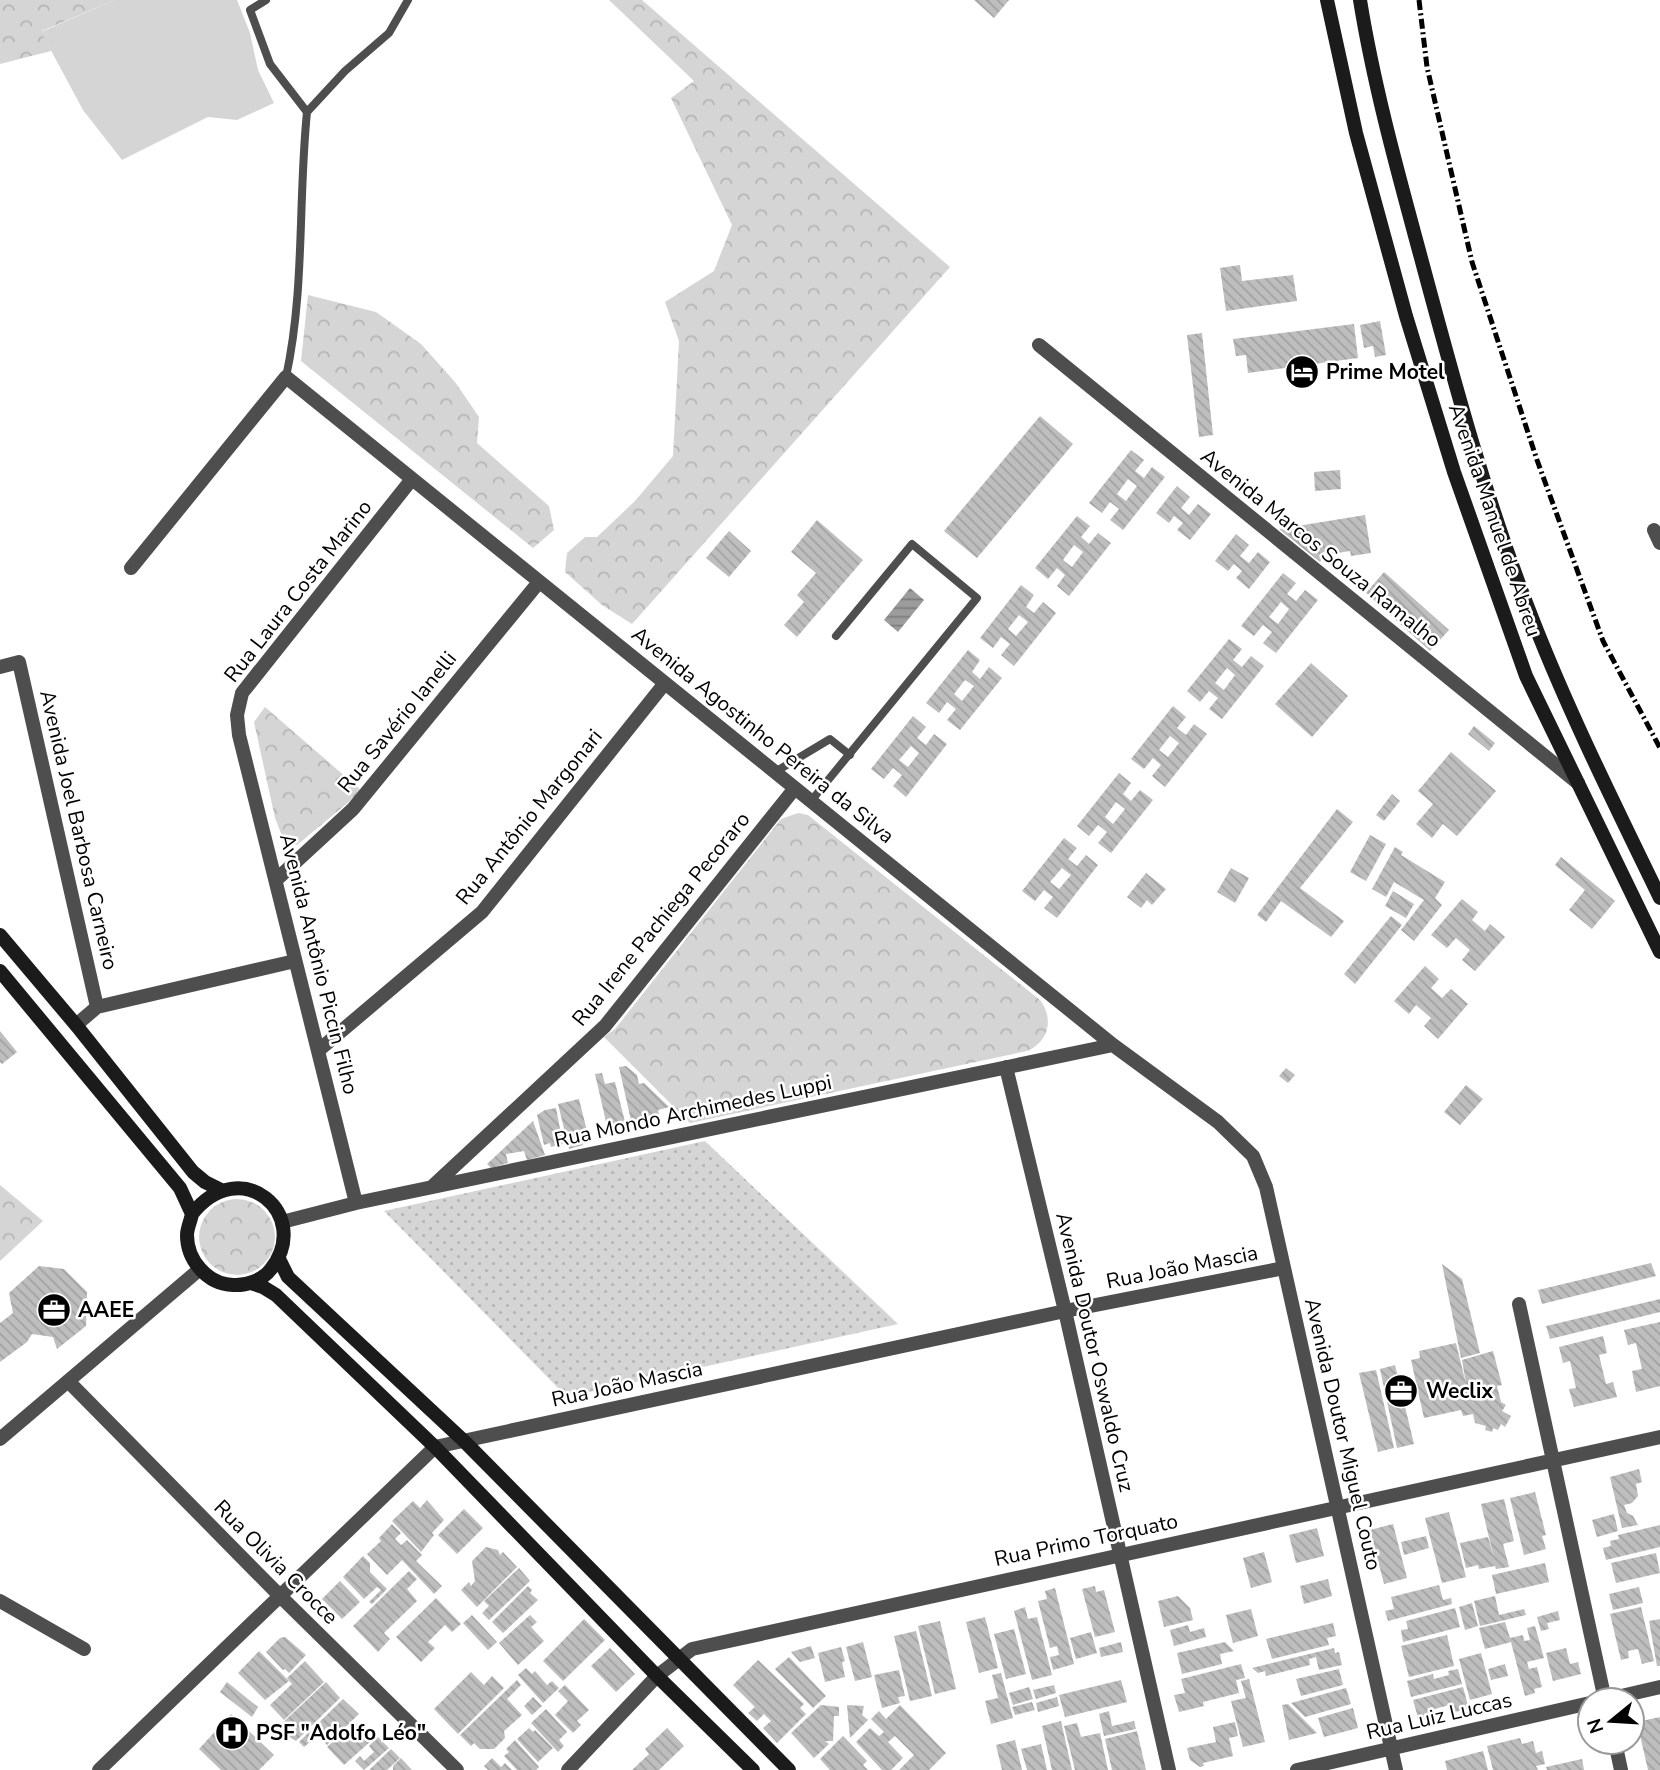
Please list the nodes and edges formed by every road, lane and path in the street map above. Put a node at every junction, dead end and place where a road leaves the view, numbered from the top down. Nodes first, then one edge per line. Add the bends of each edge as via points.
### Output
1 (266, 0) edge
2 (408, 0) edge
3 (1327, 0) edge
4 (1360, 0) edge
5 (307, 112) junction
6 (1039, 345) dead end
7 (286, 377) junction
8 (412, 479) junction
9 (131, 568) dead end
10 (539, 582) junction
11 (836, 635) dead end
12 (0, 667) edge
13 (665, 683) junction
14 (239, 736) joint
15 (850, 755) junction
16 (775, 772) junction
17 (1578, 783) junction
18 (795, 788) junction
19 (811, 801) junction
20 (276, 880) junction
21 (1660, 898) edge
22 (0, 935) edge
23 (1660, 952) edge
24 (295, 961) junction
25 (0, 971) edge
26 (97, 1007) junction
27 (76, 1025) junction
28 (1113, 1045) junction
29 (319, 1050) junction
30 (1006, 1067) junction
31 (1217, 1122) joint
32 (432, 1187) junction
33 (221, 1189) junction
34 (356, 1203) junction
35 (192, 1214) junction
36 (282, 1222) junction
37 (279, 1259) junction
38 (1284, 1268) junction
39 (200, 1269) junction
40 (251, 1283) junction
41 (1519, 1304) dead end
42 (1065, 1311) junction
43 (68, 1381) junction
44 (1660, 1437) edge
45 (0, 1438) edge
46 (464, 1441) junction
47 (435, 1447) junction
48 (1552, 1462) junction
49 (1338, 1507) junction
50 (1120, 1554) junction
51 (279, 1595) junction
52 (0, 1601) edge
53 (84, 1649) dead end
54 (679, 1658) junction
55 (657, 1676) junction
56 (1601, 1686) edge
57 (1576, 1706) edge
58 (1391, 1749) junction
59 (99, 1770) edge
60 (457, 1770) edge
61 (568, 1770) edge
62 (753, 1770) edge
63 (789, 1770) edge
64 (1169, 1770) edge
65 (1297, 1770) edge
66 (1396, 1770) edge

1 - 5 lane via 250,10 256,29 270,64
2 - 5 lane via 389,33
3 - 17 street, Avenida Manuel de Abreu via 1356,133 1454,472 1526,676
4 - 21 street, Avenida Manuel de Abreu via 1388,135 1461,410 1491,501 1533,621 1584,743
5 - 7 lane via 299,274
6 - 17 street, Avenida Marcos Souza Ramalho
7 - 8 street, Avenida Agostinho Pereira da Silva
7 - 9 street
8 - 10 street, Avenida Agostinho Pereira da Silva
8 - 14 street, Rua Laura Costa Marino via 242,693
10 - 13 street, Avenida Agostinho Pereira da Silva
10 - 20 street, Rua Savério Ianelli via 354,809
11 - 15 lane via 912,544 977,598
12 - 26 street, Avenida Joel Barbosa Carneiro via 19,662
13 - 16 street, Avenida Agostinho Pereira da Silva
13 - 29 street, Rua Antônio Margonari via 482,912
14 - 20 street, Avenida Antônio Piccin Filho
15 - 16 lane via 830,739
15 - 19 lane
16 - 18 street, Avenida Agostinho Pereira da Silva
17 - 23 street, Avenida Manuel de Abreu
18 - 19 street, Avenida Agostinho Pereira da Silva
18 - 32 street, Rua Irene Pachiega Pecoraro via 606,1026
19 - 28 street, Avenida Agostinho Pereira da Silva
20 - 24 street, Avenida Antônio Piccin Filho
22 - 27 street
24 - 26 street
24 - 29 street, Avenida Antônio Piccin Filho
25 - 35 street via 180,1188
26 - 27 street
27 - 33 street via 192,1172
28 - 30 street, Rua Mondo Archimedes Luppi
28 - 31 street, Avenida Agostinho Pereira da Silva
29 - 34 street, Avenida Antônio Piccin Filho
30 - 32 street, Rua Mondo Archimedes Luppi
30 - 42 street, Avenida Doutor Oswaldo Cruz
31 - 38 street, Avenida Doutor Miguel Couto via 1253,1156 1266,1187
32 - 34 street, Rua Mondo Archimedes Luppi
33 - 35 street via 204,1199
33 - 36 street via 240,1187 258,1193 273,1205
34 - 36 street, Rua Mondo Archimedes Luppi
35 - 39 street via 188,1242
36 - 37 street via 285,1241
37 - 40 street
37 - 46 street via 289,1277
38 - 42 street, Rua João Mascia
38 - 49 street, Avenida Doutor Miguel Couto
39 - 40 street via 233,1285
39 - 43 street
40 - 47 street via 276,1295
41 - 48 street
42 - 46 street, Rua João Mascia
42 - 50 street, Avenida Doutor Oswaldo Cruz
43 - 45 street
43 - 51 street, Rua Olivia Crocce
44 - 48 street, Rua Primo Torquato
46 - 47 street, Rua João Mascia
46 - 54 street
47 - 51 street
47 - 55 street
48 - 49 street, Rua Primo Torquato
48 - 56 street
49 - 50 street, Rua Primo Torquato
49 - 58 street, Avenida Doutor Miguel Couto
50 - 54 street, Rua Primo Torquato via 692,1649
50 - 64 street, Avenida Doutor Oswaldo Cruz
51 - 59 street
51 - 60 street, Rua Olivia Crocce
52 - 53 street
54 - 55 street, Rua Primo Torquato
54 - 63 street
55 - 61 street, Rua Primo Torquato
55 - 62 street
57 - 58 street, Rua Luiz Luccas
58 - 65 street, Rua Luiz Luccas
58 - 66 street, Avenida Doutor Miguel Couto

